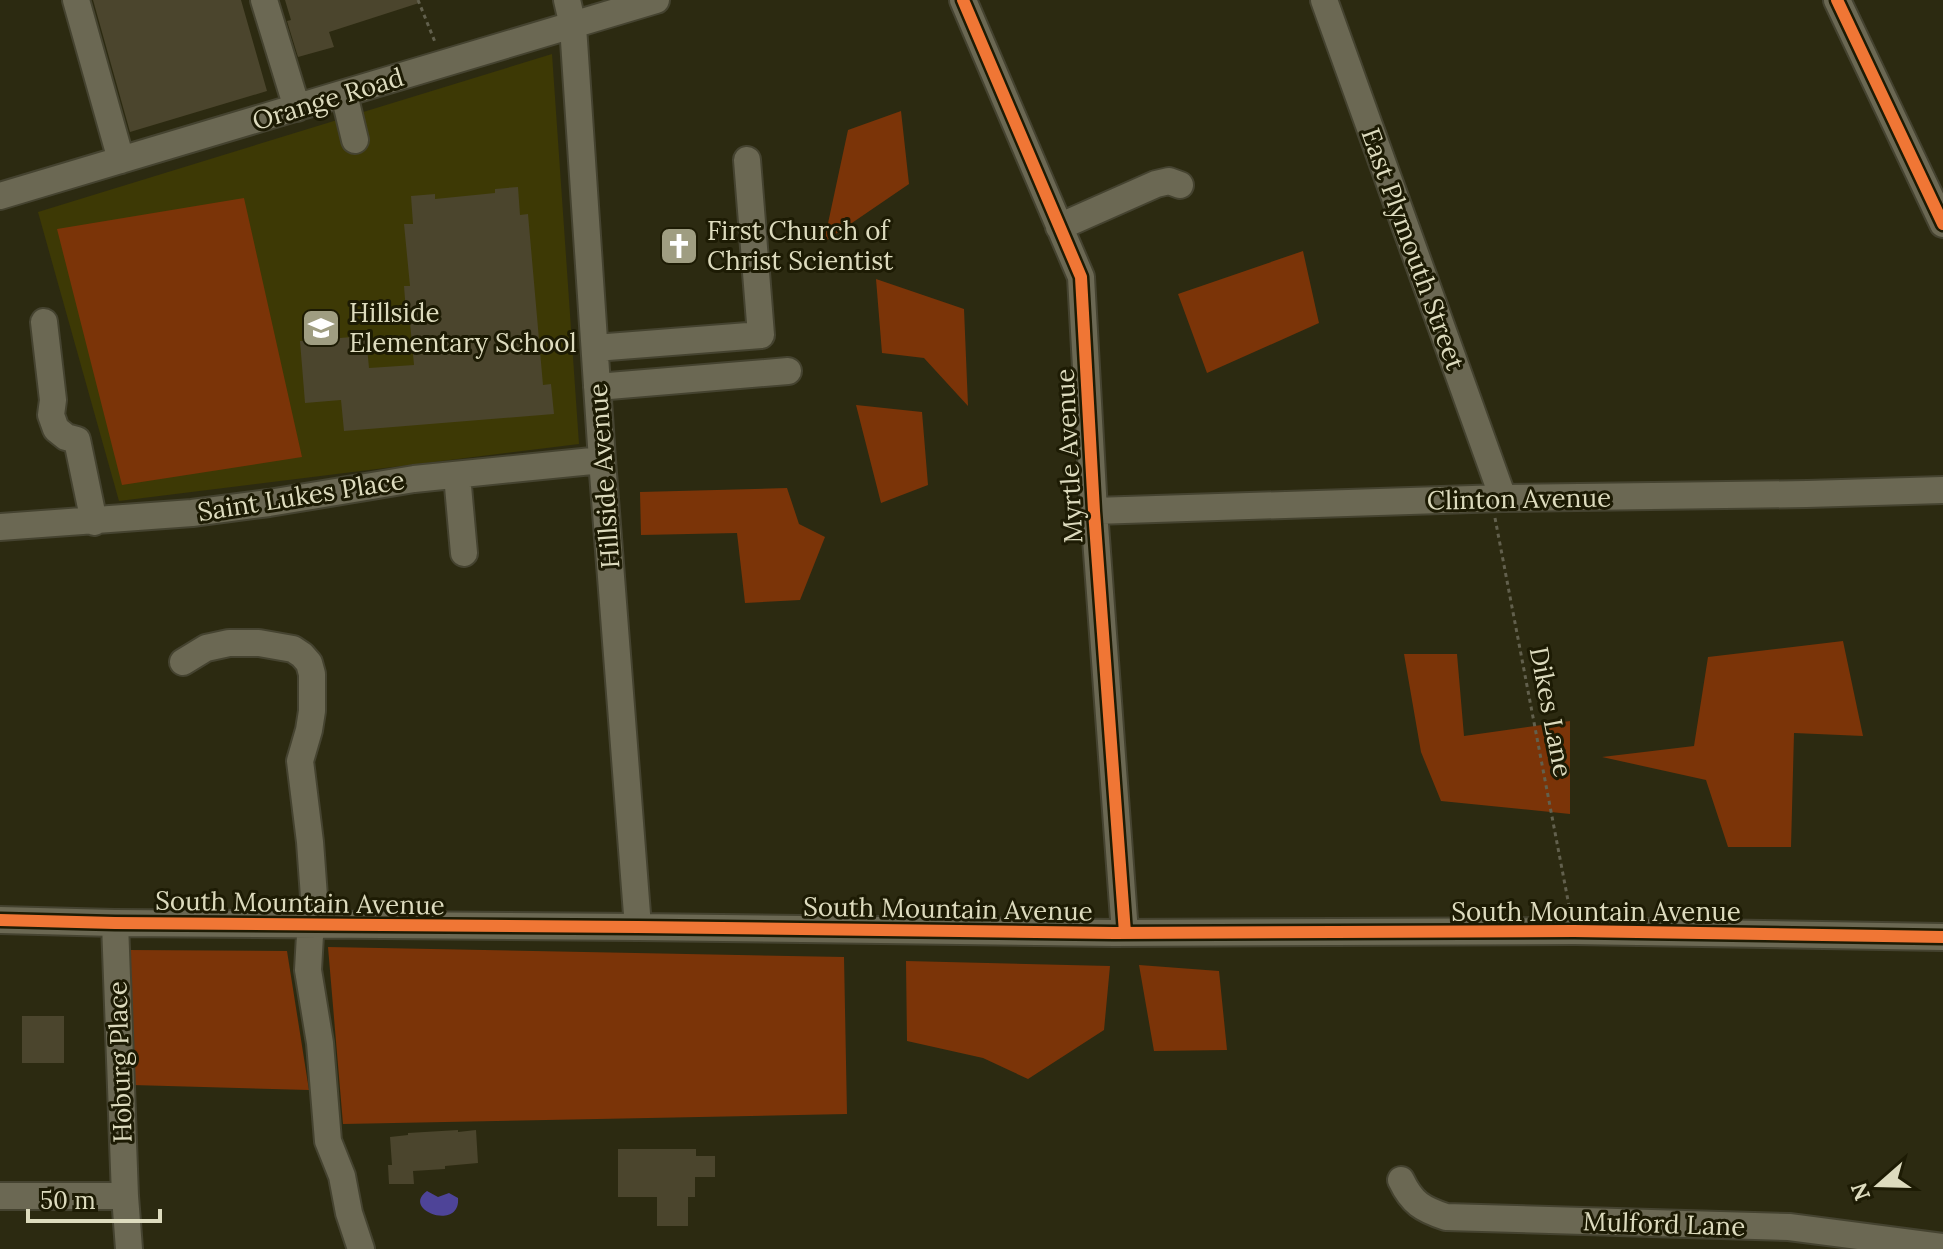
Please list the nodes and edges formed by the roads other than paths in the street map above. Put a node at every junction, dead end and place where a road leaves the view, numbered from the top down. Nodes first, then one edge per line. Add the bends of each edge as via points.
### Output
1 (76, 0) edge
2 (264, 0) edge
3 (567, 0) edge
4 (656, 0) edge
5 (963, 0) edge
6 (1324, 0) edge
7 (1837, 0) edge
8 (573, 26) junction
9 (344, 94) junction
10 (297, 108) junction
11 (355, 140) dead end
12 (121, 160) junction
13 (747, 160) dead end
14 (1180, 185) dead end
15 (0, 196) edge
16 (1943, 224) edge
17 (1059, 227) junction
18 (44, 322) dead end
19 (595, 348) junction
20 (788, 371) dead end
21 (597, 387) junction
22 (602, 460) junction
23 (457, 475) junction
24 (1943, 490) edge
25 (1497, 498) junction
26 (1094, 511) junction
27 (94, 522) junction
28 (0, 527) edge
29 (464, 553) dead end
30 (183, 662) dead end
31 (0, 920) edge
32 (115, 923) junction
33 (316, 924) junction
34 (638, 927) junction
35 (1125, 933) junction
36 (1943, 937) edge
37 (1401, 1180) dead end
38 (0, 1196) edge
39 (125, 1196) junction
40 (1943, 1247) edge
41 (129, 1249) edge
42 (361, 1249) edge

1 - 12 street
2 - 10 street
3 - 8 street, Hillside Avenue
4 - 8 street, Orange Road
5 - 17 street, Myrtle Avenue
6 - 25 street, East Plymouth Street
7 - 16 street
8 - 9 street, Orange Road
8 - 19 street, Hillside Avenue
9 - 10 street, Orange Road
9 - 11 street
10 - 12 street, Orange Road
12 - 15 street, Orange Road
13 - 19 street via 761,335
14 - 17 street via 1156,184
17 - 26 street, Myrtle Avenue via 1081,277
18 - 27 street via 51,415 56,429 77,440
19 - 21 street, Hillside Avenue
20 - 21 street
21 - 22 street, Hillside Avenue
22 - 23 street, Saint Lukes Place
22 - 34 street, Hillside Avenue
23 - 27 street, Saint Lukes Place
23 - 29 street
24 - 25 street, Clinton Avenue
25 - 26 street, Clinton Avenue
26 - 35 street, Myrtle Avenue
27 - 28 street, Saint Lukes Place
30 - 33 street via 206,648 259,643 293,649 309,663 312,711 300,761
31 - 32 street, South Mountain Avenue
32 - 33 street, South Mountain Avenue
32 - 39 street, Hoburg Place
33 - 34 street, South Mountain Avenue
33 - 42 street via 310,935 308,970 328,1141
34 - 35 street, South Mountain Avenue
35 - 36 street, South Mountain Avenue via 1574,931
37 - 40 street, Mulford Lane via 1424,1209 1446,1217 1789,1227
38 - 39 street
39 - 41 street, Hoburg Place

